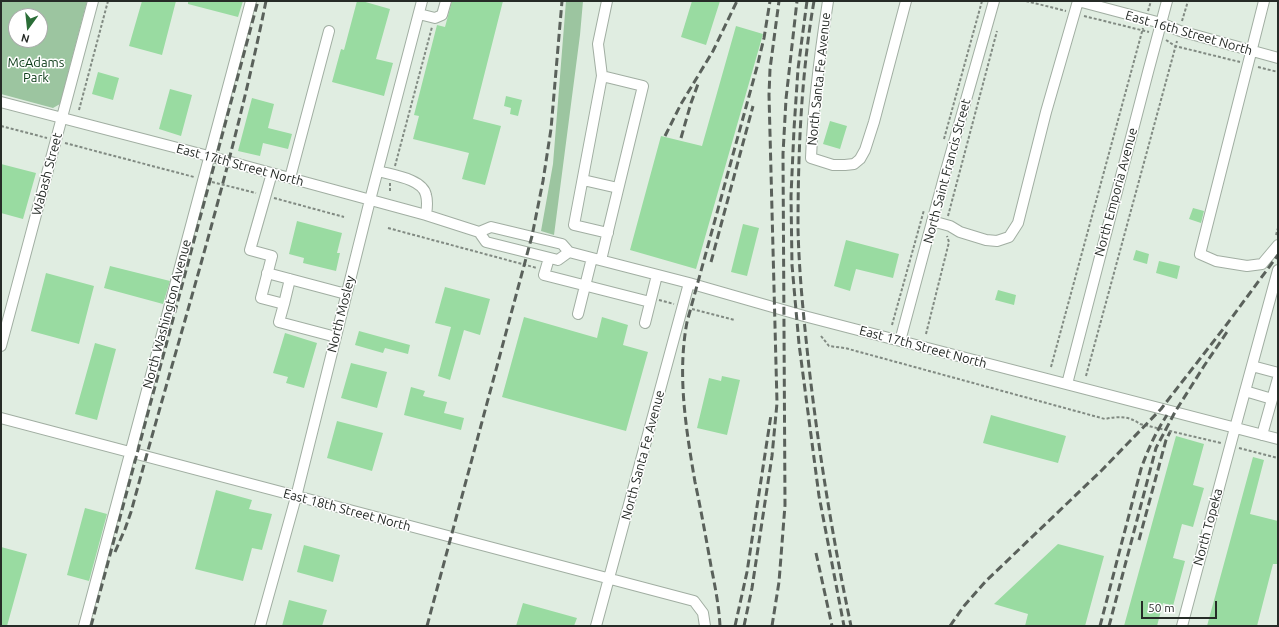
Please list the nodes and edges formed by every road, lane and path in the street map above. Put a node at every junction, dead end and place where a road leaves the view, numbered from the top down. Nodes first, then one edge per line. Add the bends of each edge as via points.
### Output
1 (93, 1) edge
2 (108, 1) edge
3 (251, 1) edge
4 (422, 1) edge
5 (446, 1) edge
6 (607, 1) edge
7 (828, 1) edge
8 (906, 1) edge
9 (994, 1) edge
10 (1078, 1) edge
11 (1151, 1) edge
12 (1167, 1) edge
13 (1188, 1) edge
14 (1264, 1) edge
15 (419, 14) junction
16 (435, 18) junction
17 (1146, 19) junction
18 (1161, 23) junction
19 (329, 31) dead end
20 (997, 31) dead end
21 (1180, 32) junction
22 (1251, 51) junction
23 (1278, 58) edge
24 (602, 76) junction
25 (1, 102) edge
26 (79, 110) dead end
27 (62, 118) junction
28 (1, 126) edge
29 (56, 141) junction
30 (210, 157) junction
31 (378, 171) junction
32 (272, 173) junction
33 (392, 175) junction
34 (290, 178) junction
35 (204, 180) junction
36 (583, 180) junction
37 (618, 188) junction
38 (390, 192) dead end
39 (265, 196) junction
40 (370, 200) junction
41 (426, 214) junction
42 (344, 217) dead end
43 (932, 221) junction
44 (946, 225) junction
45 (479, 232) junction
46 (608, 233) junction
47 (1278, 245) edge
48 (569, 252) junction
49 (549, 258) junction
50 (597, 259) junction
51 (1278, 272) edge
52 (268, 273) junction
53 (657, 275) junction
54 (290, 279) junction
55 (689, 284) junction
56 (586, 286) junction
57 (346, 294) junction
58 (650, 302) junction
59 (284, 304) junction
60 (578, 314) dead end
61 (645, 323) dead end
62 (926, 334) dead end
63 (821, 336) dead end
64 (336, 337) junction
65 (900, 341) junction
66 (1, 346) edge
67 (1252, 366) junction
68 (1052, 367) dead end
69 (1278, 373) edge
70 (1086, 376) dead end
71 (1278, 378) edge
72 (1067, 384) junction
73 (1245, 391) junction
74 (1272, 399) junction
75 (1, 418) edge
76 (1235, 428) junction
77 (1262, 435) junction
78 (1278, 439) edge
79 (1230, 446) junction
80 (129, 452) junction
81 (1278, 458) edge
82 (296, 496) junction
83 (609, 579) junction
84 (84, 626) edge
85 (260, 626) edge
86 (596, 626) edge
87 (705, 626) edge
88 (1182, 626) edge

1 - 27 street, Wabash Street
2 - 26 path
3 - 30 street, North Washington Avenue
4 - 15 street, North Mosley
5 - 16 street via 442,15
6 - 24 street via 598,44
7 - 8 street, North Santa Fe Avenue via 812,135 812,158 833,165 854,164 865,150
9 - 43 street, North Saint Francis Street
10 - 17 street, East 16th Street North
10 - 44 street via 1018,223 1009,237 997,241 960,232
11 - 17 path
12 - 18 street, North Emporia Avenue
13 - 21 path
14 - 22 street
15 - 16 street
15 - 31 street, North Mosley
16 - 33 path
17 - 18 street, East 16th Street North
17 - 68 path
18 - 21 street, East 16th Street North
18 - 72 street, North Emporia Avenue
19 - 34 street
20 - 44 path
21 - 22 street, East 16th Street North
21 - 70 path
22 - 23 street, East 16th Street North
22 - 47 street via 1200,254 1216,261 1247,266 1262,264
24 - 36 street
24 - 37 street via 643,86
25 - 27 street, East 17th Street North
27 - 29 street, Wabash Street
27 - 30 street, East 17th Street North
28 - 29 path
29 - 35 path
29 - 66 street, Wabash Street
30 - 32 street, East 17th Street North
30 - 35 street, North Washington Avenue
31 - 33 street
31 - 40 street, North Mosley
32 - 34 street, East 17th Street North
32 - 39 street
33 - 38 path
33 - 41 street via 422,186 426,194
34 - 40 street, East 17th Street North
35 - 39 path
35 - 80 street, North Washington Avenue
36 - 37 street
36 - 46 street via 574,225
37 - 46 street
39 - 42 path
39 - 52 street via 250,250 272,256
40 - 41 street, East 17th Street North
40 - 57 street, North Mosley
41 - 45 street, East 17th Street North
43 - 44 street
43 - 65 street, North Saint Francis Street
44 - 62 path via 945,231 949,242
45 - 48 street, East 17th Street North via 491,227 562,244
45 - 49 street, East 17th Street North via 486,242
46 - 50 street
48 - 49 street, East 17th Street North via 558,260
48 - 50 street, East 17th Street North
49 - 56 street via 544,275
50 - 53 street, East 17th Street North
50 - 56 street
51 - 67 street, North Topeka
52 - 54 street
52 - 59 street via 262,298
53 - 55 street, East 17th Street North
53 - 58 street
54 - 57 street
54 - 59 street
55 - 65 street, East 17th Street North
55 - 83 street, North Santa Fe Avenue
56 - 58 street
56 - 60 street
57 - 64 street, North Mosley
58 - 61 street
59 - 64 street via 279,322
63 - 79 path via 829,346 845,348 1105,419 1121,416 1140,424
64 - 82 street, North Mosley
65 - 72 street, East 17th Street North
67 - 69 street
67 - 73 street, North Topeka
71 - 74 street
72 - 76 street, East 17th Street North
73 - 74 street
73 - 76 street, North Topeka
74 - 77 street
75 - 80 street, East 18th Street North
76 - 77 street, East 17th Street North
76 - 79 street, North Topeka
77 - 78 street, East 17th Street North
79 - 81 path
79 - 88 street, North Topeka
80 - 82 street, East 18th Street North
80 - 84 street, North Washington Avenue
82 - 83 street, East 18th Street North
82 - 85 street, North Mosley
83 - 86 street, North Santa Fe Avenue
83 - 87 street, East 18th Street North via 694,601 703,613

